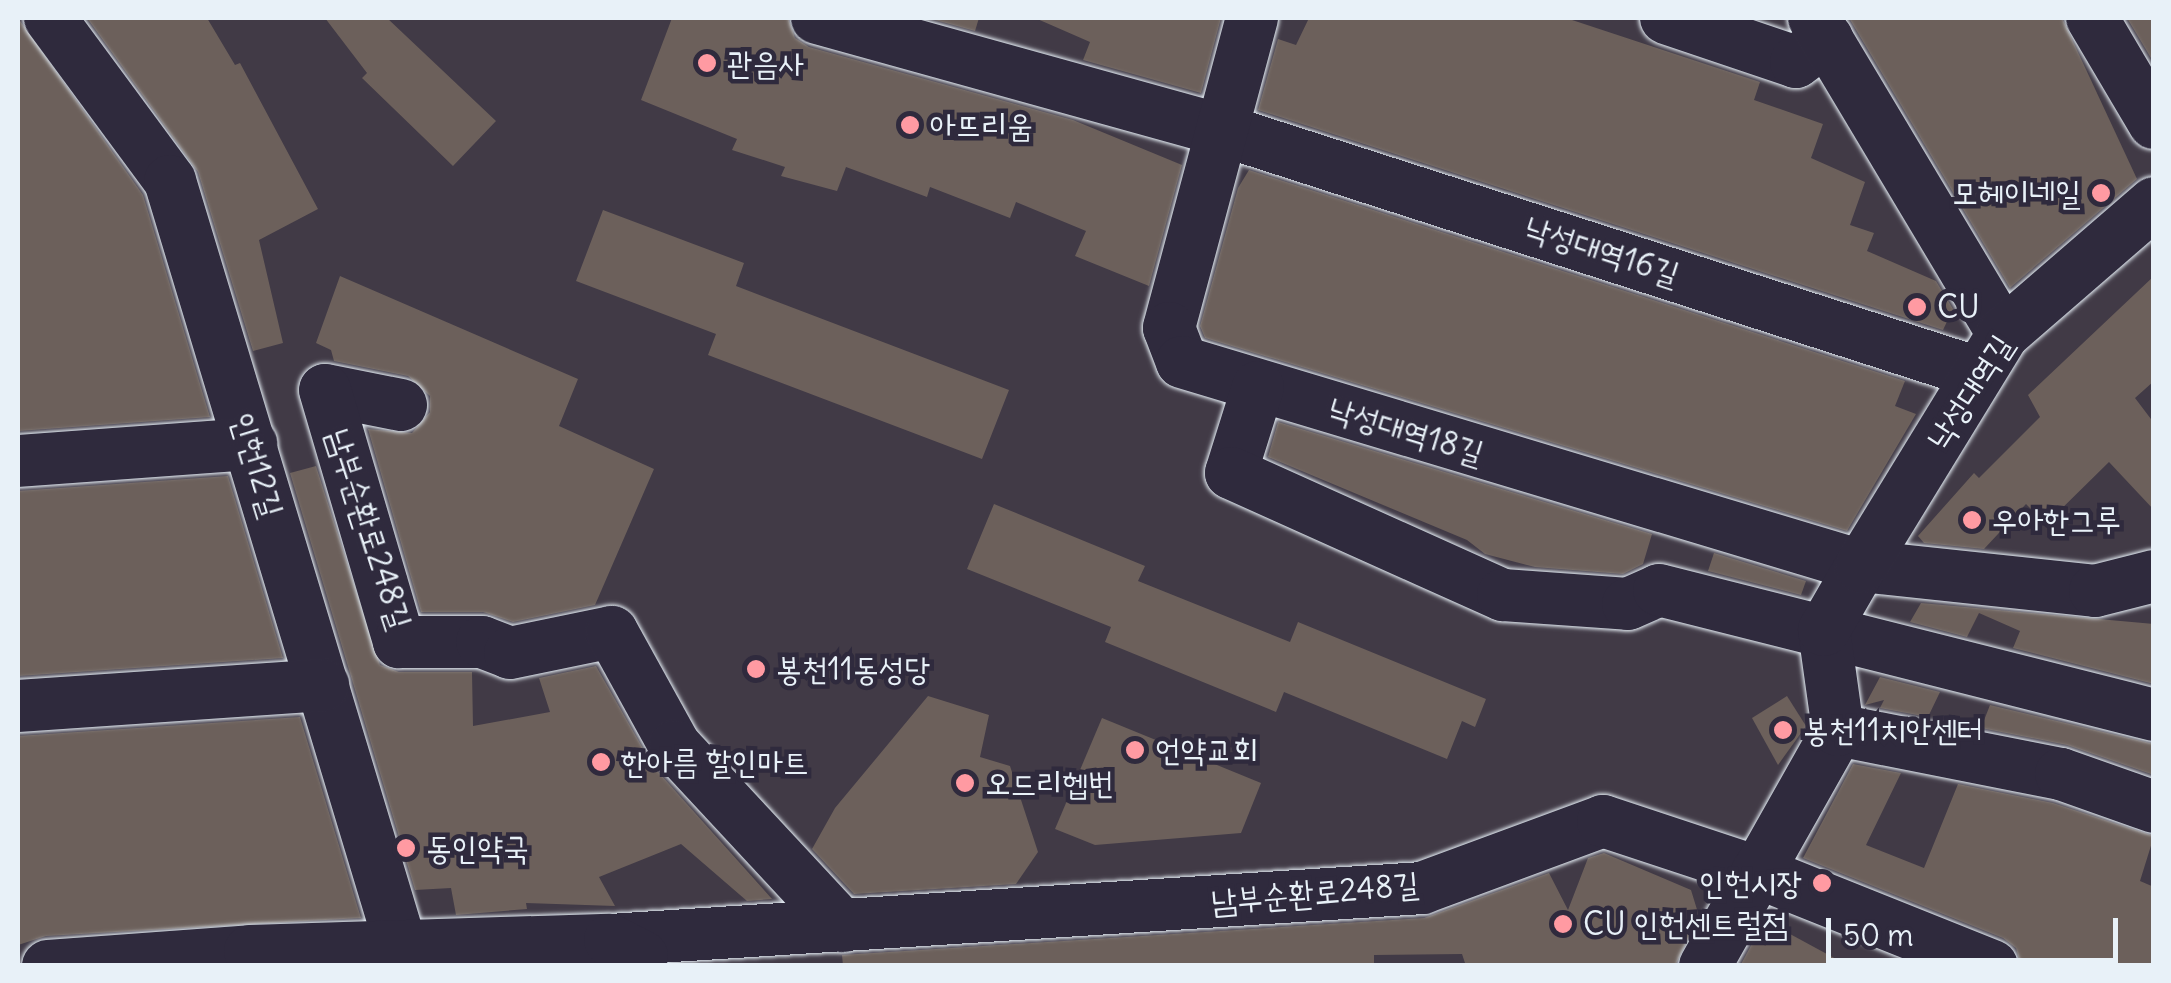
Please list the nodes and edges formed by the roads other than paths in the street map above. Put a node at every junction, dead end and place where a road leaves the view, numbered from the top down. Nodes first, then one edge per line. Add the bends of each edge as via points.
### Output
1 (50, 18) edge
2 (816, 18) edge
3 (1252, 18) edge
4 (1666, 18) edge
5 (2092, 18) edge
6 (1821, 28) edge
7 (2154, 124) edge
8 (1225, 130) junction
9 (2154, 203) edge
10 (1990, 354) junction
11 (1258, 387) junction
12 (401, 406) dead end
13 (251, 444) junction
14 (18, 461) edge
15 (1861, 566) junction
16 (2154, 576) edge
17 (1824, 630) junction
18 (323, 685) junction
19 (18, 706) edge
20 (2154, 716) edge
21 (1838, 730) junction
22 (2154, 806) edge
23 (1757, 872) junction
24 (842, 926) junction
25 (610, 940) junction
26 (402, 956) edge
27 (251, 958) edge
28 (48, 966) edge
29 (662, 966) edge
30 (1705, 966) edge
31 (1992, 966) edge

1 - 13 street, 인헌12길 via 170,181
2 - 8 street, 낙성대역16길
3 - 8 street
4 - 6 street via 1796,62
5 - 7 street
6 - 10 street
8 - 10 street, 낙성대역16길
8 - 11 street, 낙성대역18길 via 1169,328 1182,362
9 - 10 street, 낙성대역길
10 - 15 street, 낙성대역길
11 - 15 street, 낙성대역18길
11 - 17 street via 1230,474 1504,596 1628,604 1659,590
12 - 24 street, 남부순환로248길 via 325,390 400,642 482,642 510,654 612,632 675,746
13 - 14 street
13 - 18 street, 인헌12길
15 - 16 street, 낙성대역18길 via 2095,590
15 - 17 street, 낙성대역길
17 - 20 street
17 - 21 street
18 - 19 street
18 - 26 street, 인헌12길
21 - 22 street via 2062,774
21 - 23 street
23 - 24 street, 남부순환로248길 via 1603,821 1422,888
23 - 30 street
23 - 31 street, 남부순환로248길
24 - 25 street, 남부순환로248길
25 - 26 street, 남부순환로248길
25 - 29 street
26 - 27 street, 남부순환로248길
27 - 28 street, 남부순환로248길

